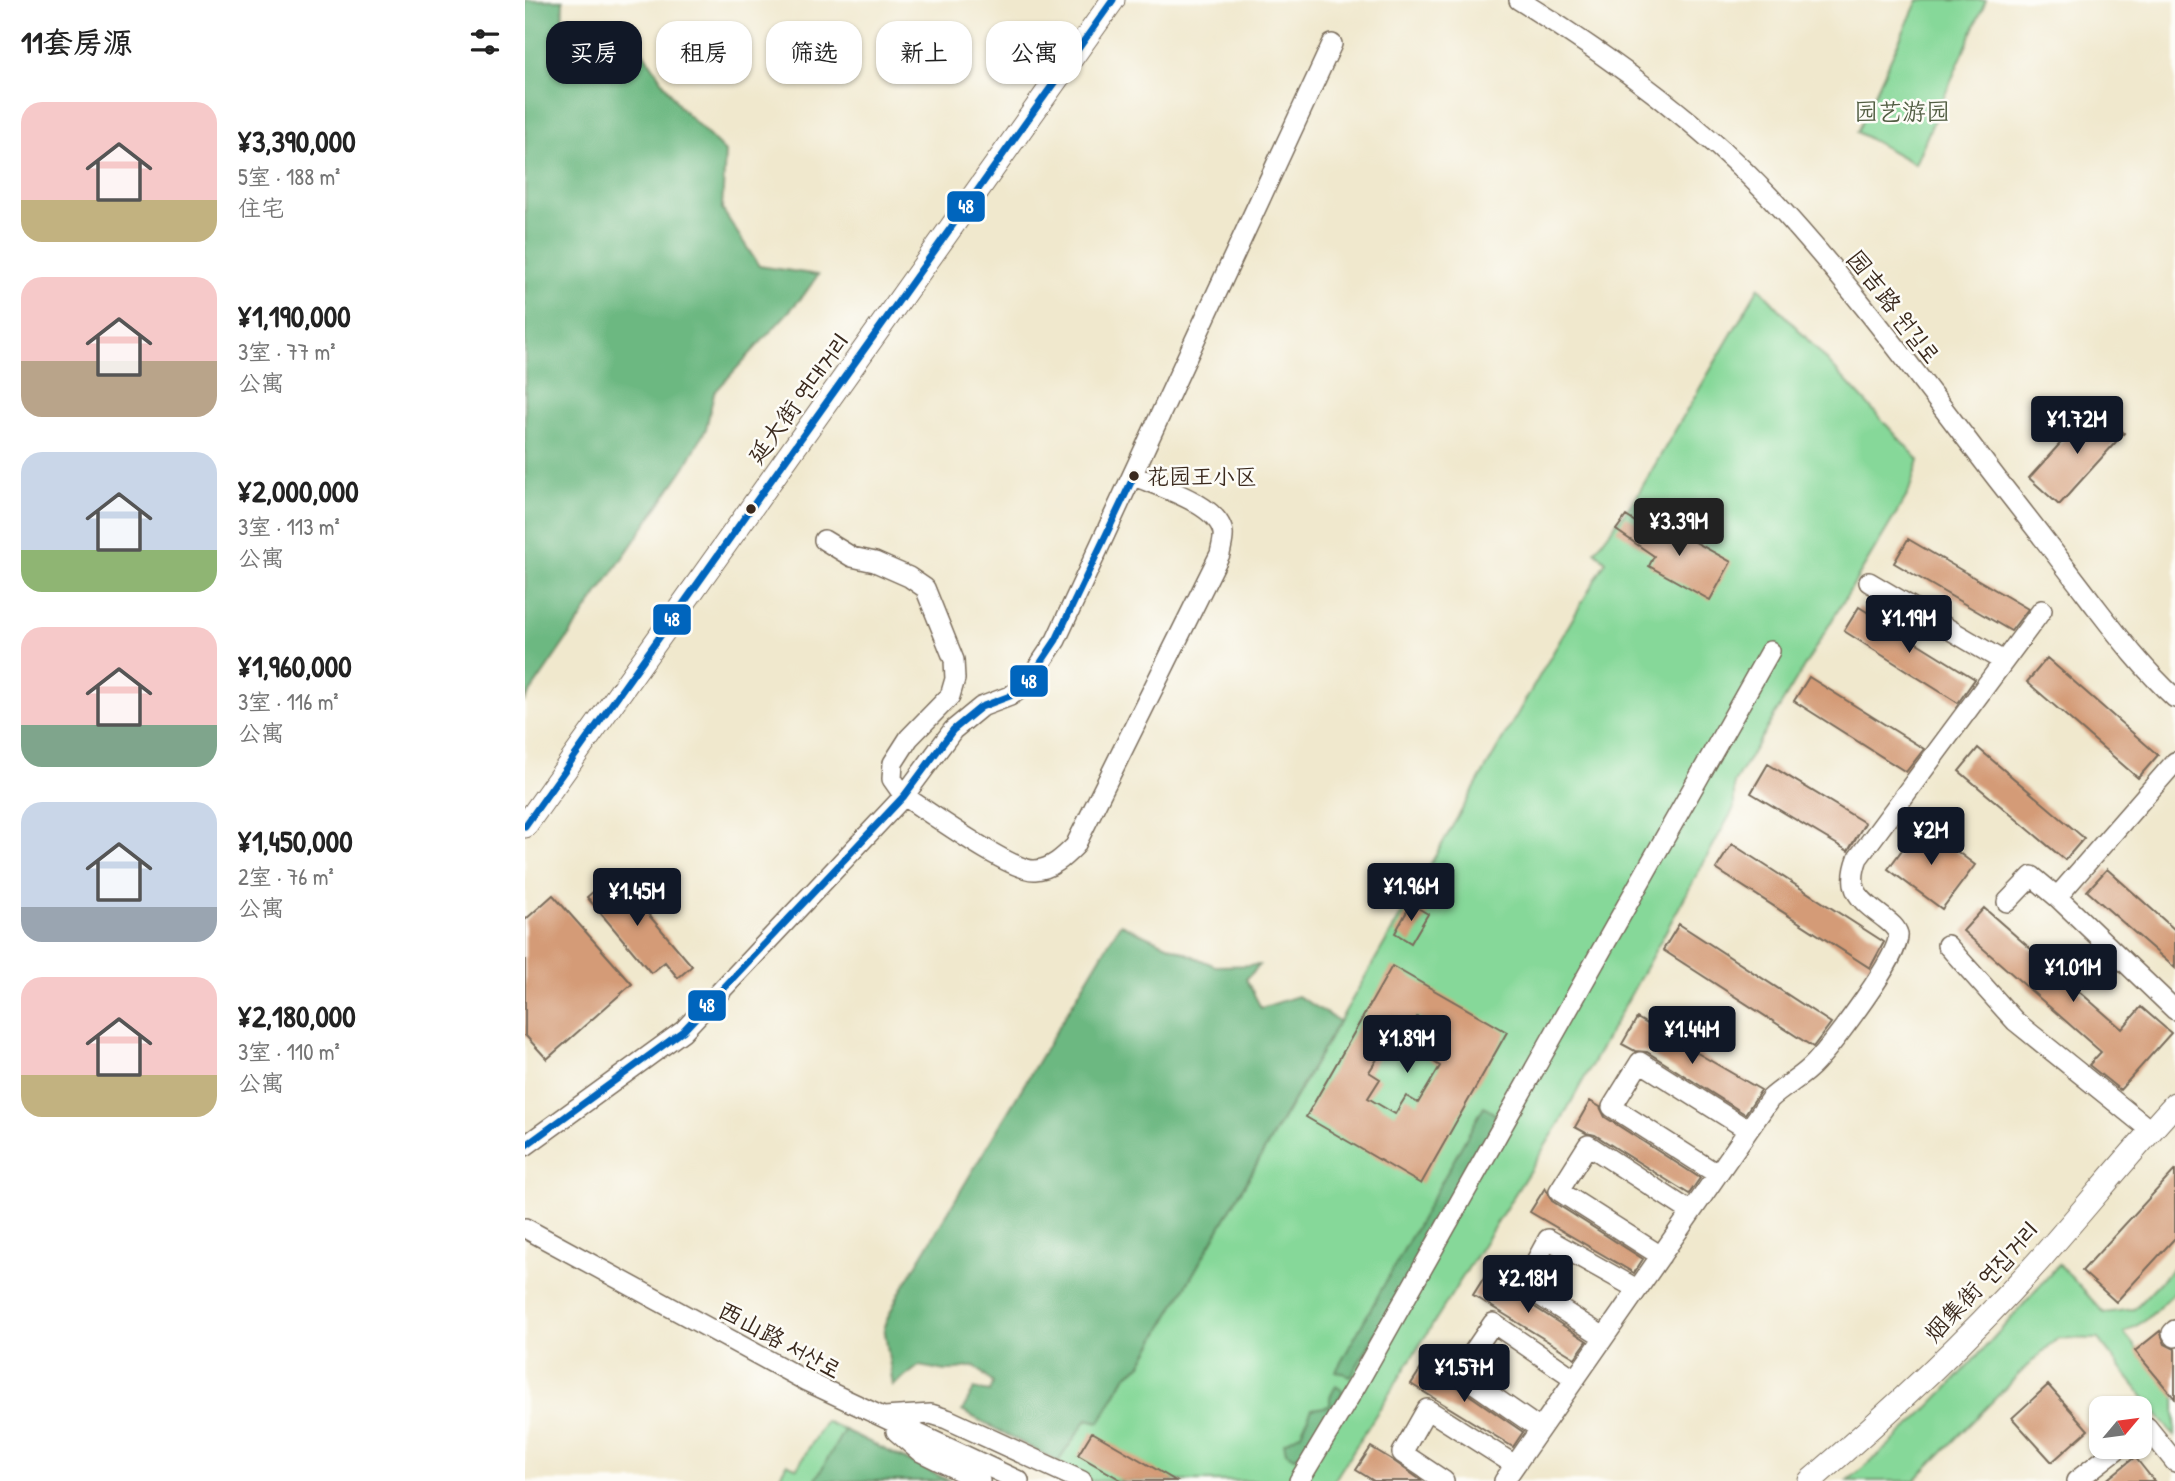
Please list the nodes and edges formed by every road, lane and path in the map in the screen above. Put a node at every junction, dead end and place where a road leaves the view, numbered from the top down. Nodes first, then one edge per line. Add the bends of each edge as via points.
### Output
1 (1113, 0) edge
2 (1519, 0) edge
3 (1332, 44) dead end
4 (1134, 476) junction
5 (824, 540) dead end
6 (1869, 582) dead end
7 (2042, 610) dead end
8 (1770, 651) dead end
9 (2003, 662) junction
10 (2175, 698) edge
11 (2175, 762) edge
12 (904, 796) junction
13 (525, 826) edge
14 (2057, 897) junction
15 (2007, 902) dead end
16 (1947, 945) dead end
17 (2175, 1010) edge
18 (2175, 1104) edge
19 (1748, 1130) junction
20 (2150, 1130) junction
21 (525, 1146) edge
22 (1717, 1174) junction
23 (1691, 1212) junction
24 (525, 1228) edge
25 (1661, 1256) junction
26 (1637, 1289) junction
27 (2175, 1330) edge
28 (1604, 1337) junction
29 (2175, 1337) edge
30 (1575, 1379) junction
31 (880, 1417) junction
32 (1540, 1429) junction
33 (2153, 1434) edge
34 (2103, 1460) edge
35 (2175, 1462) edge
36 (1510, 1473) edge
37 (980, 1481) edge
38 (1019, 1481) edge
39 (1082, 1481) edge
40 (1299, 1481) edge
41 (1444, 1481) edge
42 (1810, 1481) edge
43 (2076, 1481) edge

1 - 13 main road, 延大街 연대거리
2 - 10 street, 园吉路 원길로 via 1636,79 1695,126 1767,194 1877,324 2112,627
3 - 4 street
4 - 12 street via 1056,640 1026,685 981,707 953,730
4 - 12 street via 1201,505 1216,517 1223,532 1220,554 1075,846 1059,863 1034,871 1009,863
5 - 12 street via 925,588 954,660 950,696 909,738 893,763 892,779
6 - 9 street
7 - 9 street
8 - 40 street
9 - 19 street via 1857,858 1852,873 1856,893 1898,933 1898,945 1887,968 1815,1063 1770,1099
11 - 14 street
12 - 21 street via 683,1031
14 - 15 street via 2032,876
14 - 17 street
16 - 20 street via 2015,1021
18 - 20 main road, 烟集街 연집거리
19 - 22 street
19 - 22 street via 1640,1062 1612,1107
20 - 42 main road, 烟集街 연집거리 via 1971,1332
22 - 23 street
23 - 25 street
23 - 25 street via 1588,1145 1559,1191
24 - 31 street, 西山路 서산로
25 - 26 street
26 - 28 street
26 - 28 street via 1548,1239 1523,1285
27 - 29 street
28 - 30 street
30 - 32 street
30 - 32 street via 1493,1323 1459,1373
31 - 37 street via 919,1451
31 - 38 street, 西山路 서산로
31 - 39 street via 931,1414 947,1419
32 - 36 street
33 - 35 street
34 - 43 street
36 - 41 street via 1427,1409 1402,1453

